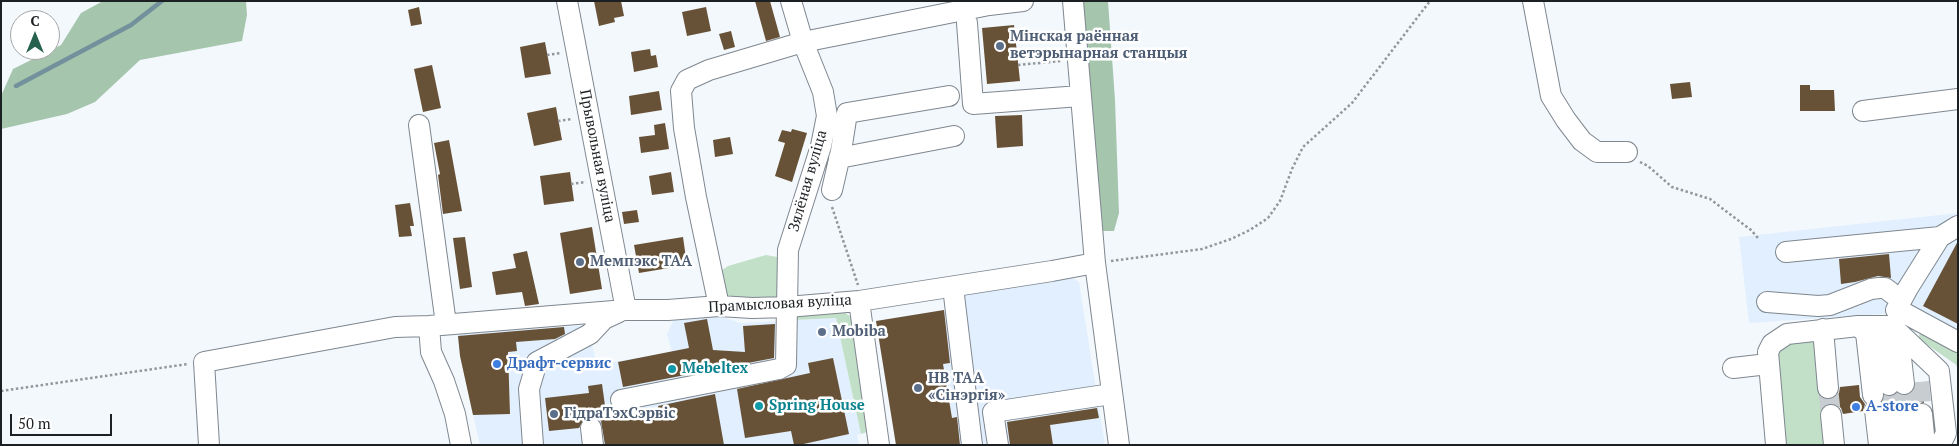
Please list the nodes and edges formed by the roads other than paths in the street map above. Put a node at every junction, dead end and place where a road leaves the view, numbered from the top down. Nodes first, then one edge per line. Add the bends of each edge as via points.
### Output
1 (567, 1) edge
2 (791, 1) edge
3 (1023, 1) edge
4 (1072, 1) edge
5 (1533, 1) edge
6 (988, 3) edge
7 (967, 23) dead end
8 (803, 42) junction
9 (949, 96) dead end
10 (1080, 96) junction
11 (1958, 99) edge
12 (1862, 111) dead end
13 (419, 125) dead end
14 (954, 136) dead end
15 (1630, 156) road end
16 (839, 158) junction
17 (832, 199) road end
18 (1958, 226) edge
19 (1940, 237) junction
20 (1786, 252) dead end
21 (1095, 263) junction
22 (953, 287) junction
23 (861, 301) junction
24 (1767, 302) dead end
25 (720, 306) junction
26 (788, 307) junction
27 (624, 311) junction
28 (1897, 321) junction
29 (437, 325) junction
30 (1858, 326) junction
31 (1823, 329) junction
32 (1958, 342) edge
33 (1869, 357) junction
34 (1768, 364) junction
35 (1733, 368) dead end
36 (1828, 388) tunnel mouth
37 (1111, 394) junction
38 (1897, 394) junction
39 (621, 400) dead end
40 (1831, 415) tunnel mouth
41 (876, 444) edge
42 (209, 445) edge
43 (460, 445) edge
44 (532, 445) edge
45 (972, 445) edge
46 (998, 445) edge
47 (1119, 445) edge
48 (1776, 445) edge
49 (1834, 445) edge
50 (1878, 445) edge
51 (1894, 445) edge
52 (1908, 445) edge
53 (1920, 445) edge
54 (1940, 445) edge

1 - 27 street, Прывольная вуліца
2 - 8 street, Зялёная вуліца
3 - 6 street
4 - 10 street
5 - 15 street via 1551,96 1566,120 1582,141 1597,152
6 - 8 street
7 - 10 street via 973,104
8 - 25 street via 708,70 687,80 681,91 696,197
8 - 26 street, Зялёная вуліца via 823,92 827,116 821,146 788,250
9 - 16 street via 847,113
10 - 21 street
11 - 12 street
13 - 29 street
14 - 16 street
16 - 17 street
18 - 19 street
19 - 20 street
19 - 28 street
21 - 22 street, Прамысловая вуліца
21 - 37 street
22 - 23 street, Прамысловая вуліца
22 - 45 street
23 - 26 street, Прамысловая вуліца
23 - 41 street
24 - 28 street via 1830,305 1871,288 1885,288
25 - 26 street, Прамысловая вуліца
25 - 27 street, Прамысловая вуліца
26 - 39 street, Зялёная вуліца via 786,365 779,369
27 - 29 street, Прамысловая вуліца
27 - 44 street via 604,319 590,334 537,362 529,389
28 - 30 street
28 - 32 street
28 - 38 street
28 - 54 street via 1939,371 1946,434
29 - 42 street, Прамысловая вуліца via 395,327 204,362
29 - 43 street via 431,352 455,414
30 - 31 street
30 - 33 street via 1866,333
30 - 38 street via 1876,330 1884,338
31 - 34 street via 1778,338 1768,352
31 - 36 street
33 - 38 street
33 - 38 street
34 - 35 street
34 - 48 street
37 - 46 street via 993,412
37 - 47 street
38 - 50 street
38 - 51 street
38 - 52 street
38 - 53 street via 1924,435
40 - 49 street

